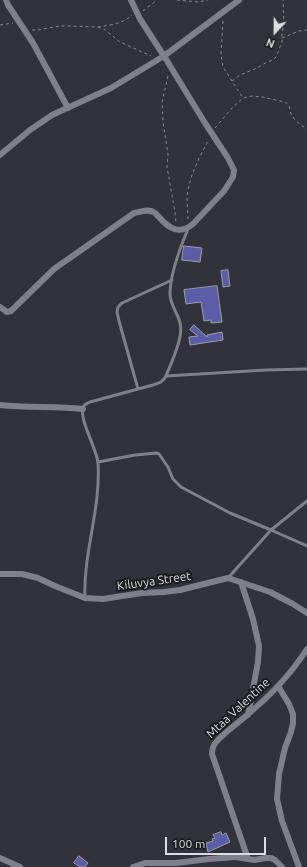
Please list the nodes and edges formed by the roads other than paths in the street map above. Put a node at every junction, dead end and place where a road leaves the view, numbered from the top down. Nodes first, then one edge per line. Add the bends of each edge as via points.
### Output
1 (6, 0) edge
2 (131, 0) edge
3 (239, 0) edge
4 (161, 57) junction
5 (68, 108) junction
6 (0, 155) edge
7 (188, 229) junction
8 (172, 280) junction
9 (0, 307) edge
10 (307, 369) edge
11 (166, 376) junction
12 (138, 389) junction
13 (0, 405) edge
14 (83, 409) junction
15 (98, 462) junction
16 (307, 501) edge
17 (271, 530) junction
18 (307, 546) edge
19 (0, 574) edge
20 (228, 578) junction
21 (240, 582) junction
22 (85, 598) junction
23 (307, 613) edge
24 (307, 649) edge
25 (278, 686) junction
26 (248, 715) junction
27 (0, 858) edge
28 (248, 859) junction
29 (18, 867) edge
30 (133, 867) edge
31 (282, 867) edge
32 (299, 867) edge

1 - 5 street via 33,43
2 - 4 street
3 - 4 street
4 - 5 street via 111,88
4 - 7 street via 170,66 234,170 233,177 224,191
5 - 6 street via 30,130
7 - 8 lane via 177,257
7 - 9 street via 177,231 168,227 154,212 146,210 134,214 54,269 11,312
8 - 11 lane via 170,297 180,331 177,349
8 - 12 lane via 131,298 118,307 119,321
10 - 11 lane
11 - 12 lane via 160,383
12 - 14 lane via 86,404
13 - 14 street
14 - 15 lane
15 - 17 lane via 157,453 181,487 230,513
15 - 22 lane via 96,507
16 - 17 lane
17 - 18 lane
17 - 20 lane
19 - 22 street, Kiluvya Street via 22,574 38,578
20 - 21 street
20 - 22 street, Kiluvya Street via 180,590 103,599
21 - 23 street via 270,592
21 - 26 street via 259,646
24 - 25 street, Mtaa Valentine
25 - 26 street, Mtaa Valentine
25 - 32 street via 289,704 293,723 278,774 277,799
26 - 28 street, Mtaa Valentine via 216,742 212,754
27 - 29 street
28 - 30 street via 236,857 176,863 145,863
28 - 31 street via 271,858

